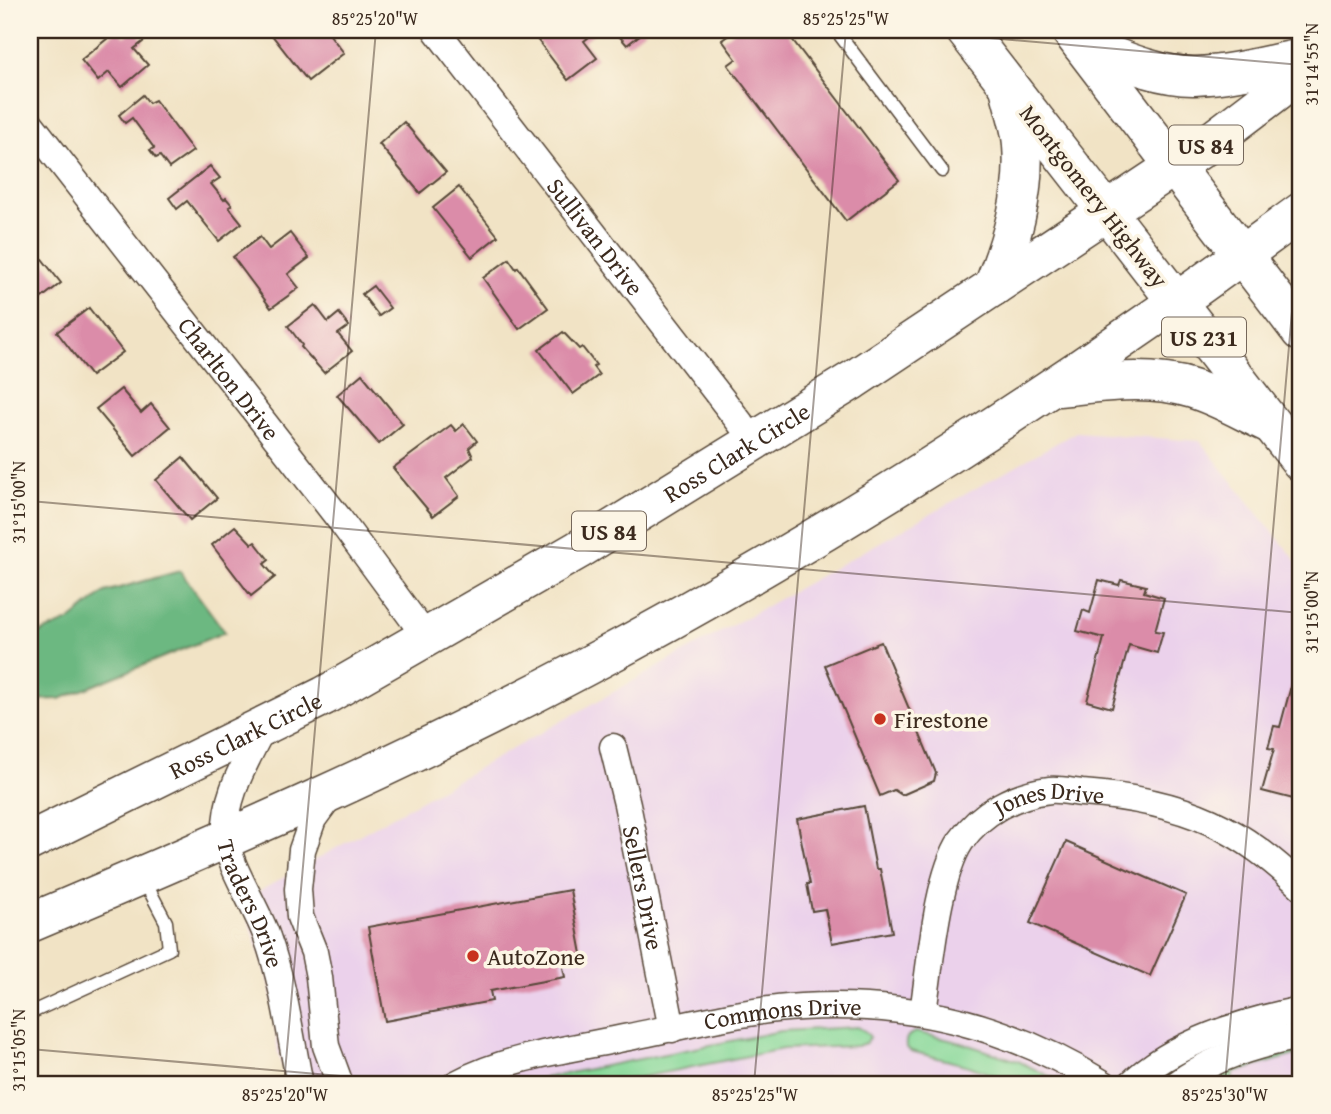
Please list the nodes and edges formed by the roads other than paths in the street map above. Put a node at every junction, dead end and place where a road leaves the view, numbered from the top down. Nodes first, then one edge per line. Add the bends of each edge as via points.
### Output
1 (436, 30) edge
2 (836, 30) edge
3 (965, 30) edge
4 (1075, 37) edge
5 (1301, 58) edge
6 (1301, 73) edge
7 (1009, 87) junction
8 (30, 122) edge
9 (1174, 166) junction
10 (942, 171) dead end
11 (1107, 212) junction
12 (1301, 212) edge
13 (1241, 255) junction
14 (993, 287) junction
15 (1177, 302) junction
16 (1301, 332) edge
17 (1051, 388) junction
18 (1273, 426) junction
19 (755, 442) junction
20 (1301, 462) edge
21 (426, 637) junction
22 (264, 727) junction
23 (613, 747) dead end
24 (333, 792) junction
25 (226, 840) junction
26 (30, 841) edge
27 (142, 876) junction
28 (1301, 886) edge
29 (30, 922) edge
30 (1301, 1010) edge
31 (923, 1012) junction
32 (30, 1013) edge
33 (672, 1029) junction
34 (1301, 1036) edge
35 (1301, 1082) edge
36 (300, 1084) edge
37 (340, 1084) edge
38 (456, 1084) edge
39 (1104, 1084) edge
40 (1130, 1084) edge
41 (1177, 1084) edge
42 (1296, 1084) edge

1 - 19 street, Sullivan Drive
2 - 10 lane
3 - 7 main road, Montgomery Highway
4 - 5 main road via 1147,69 1193,76
4 - 9 main road
6 - 9 main road, Ross Clark Circle / US 84
7 - 11 main road, Montgomery Highway
7 - 14 main road via 1022,144 1022,180 1009,246
8 - 21 street, Charlton Drive
9 - 11 main road, Ross Clark Circle / US 84
9 - 13 main road
11 - 14 main road, Ross Clark Circle / US 84
11 - 15 main road, Montgomery Highway / US 231
12 - 13 main road
13 - 15 main road
13 - 16 main road
14 - 19 main road, Ross Clark Circle / US 84
15 - 17 main road
15 - 18 main road, Montgomery Highway / US 231
17 - 18 main road via 1163,382 1194,389
17 - 24 main road via 820,534 679,615 582,669
18 - 20 main road, Montgomery Highway / US 231
19 - 21 main road, Ross Clark Circle / US 84
21 - 22 main road, Ross Clark Circle / US 84
22 - 25 street, Traders Drive via 227,809
22 - 26 main road, Ross Clark Circle / US 84
23 - 33 street, Sellers Drive
24 - 25 main road
24 - 37 street, Traders Drive via 313,819 302,850 298,889 300,917 319,977 326,1046
25 - 27 main road
25 - 36 street, Traders Drive via 274,958
27 - 29 main road
27 - 32 lane via 166,922 169,949
28 - 31 street, Jones Drive via 1242,838 1173,808 1052,790 1024,796 976,821 960,844 947,873
30 - 40 street via 1253,1021 1185,1048
31 - 33 street, Commons Drive via 799,1007
31 - 39 street, Commons Drive via 1008,1036
33 - 38 street, Commons Drive via 531,1056
34 - 41 street via 1238,1052
35 - 42 lane

